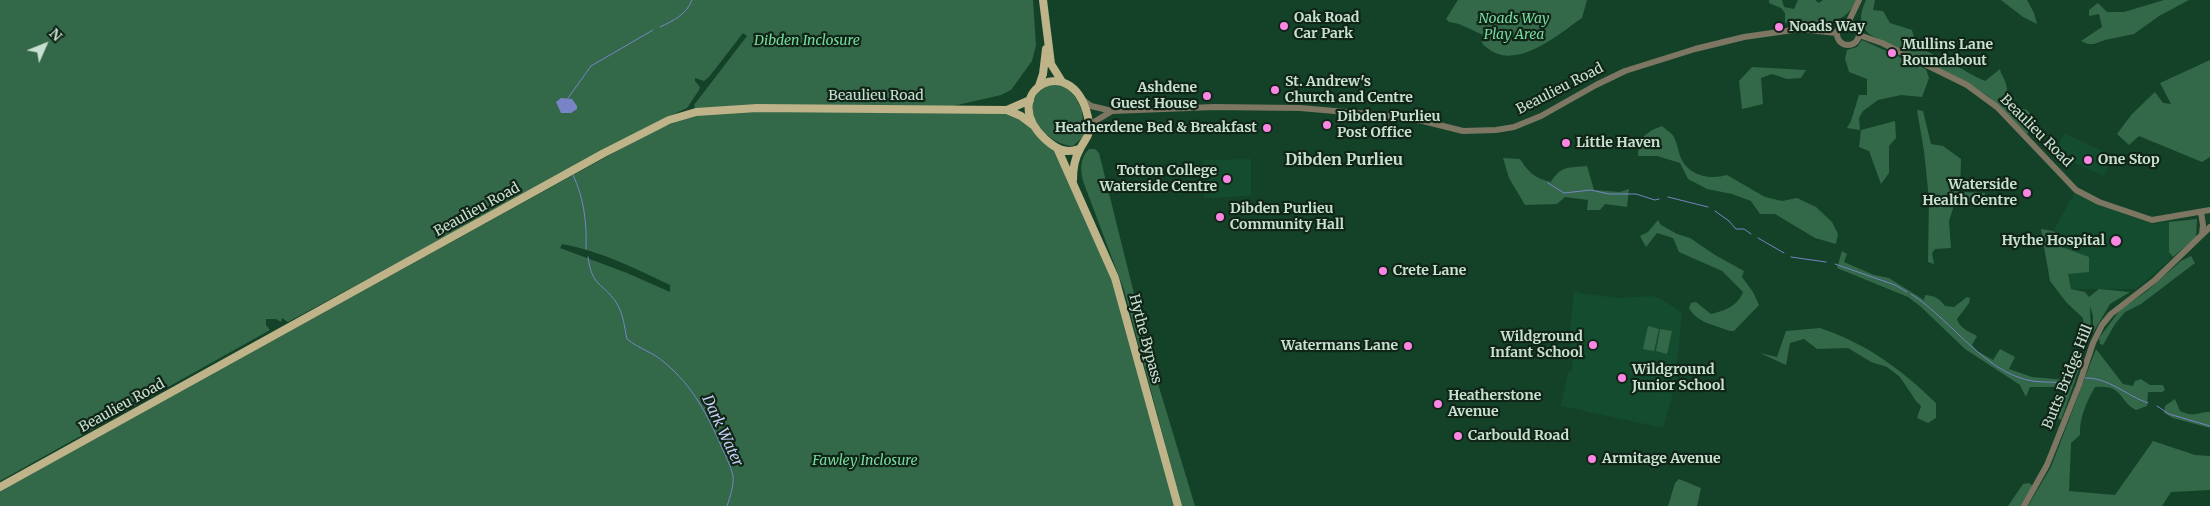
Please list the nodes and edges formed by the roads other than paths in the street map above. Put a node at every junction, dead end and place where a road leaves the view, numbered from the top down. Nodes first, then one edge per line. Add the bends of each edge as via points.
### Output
1 (1043, 0) edge
2 (1859, 0) edge
3 (1848, 23) junction
4 (1836, 33) junction
5 (1859, 35) junction
6 (1047, 42) junction
7 (1061, 80) junction
8 (1039, 86) junction
9 (1080, 98) junction
10 (1030, 100) junction
11 (1007, 110) junction
12 (1112, 110) junction
13 (1033, 125) junction
14 (1089, 125) junction
15 (1079, 149) junction
16 (1058, 150) junction
17 (1073, 184) junction
18 (2210, 210) edge
19 (2201, 212) junction
20 (2210, 227) edge
21 (2202, 234) junction
22 (0, 487) edge
23 (1178, 506) edge
24 (2024, 506) edge

1 - 6 main road
2 - 3 street
3 - 4 street
3 - 5 street via 1857,28
4 - 5 street via 1839,42 1848,46 1854,44
4 - 12 street, Beaulieu Road via 1800,29 1744,37 1695,49 1625,71 1541,116 1496,130 1463,131 1381,115 1300,108
5 - 19 street, Beaulieu Road via 1967,85 1997,107 2076,190 2099,202 2152,220
6 - 7 main road via 1051,64
6 - 8 main road
7 - 8 main road via 1050,80
7 - 9 main road
8 - 10 main road
9 - 12 street, Beaulieu Road via 1091,106
9 - 14 main road
10 - 11 main road, Beaulieu Road
10 - 13 main road via 1028,112
11 - 13 main road, Beaulieu Road
11 - 22 main road, Beaulieu Road via 757,108 696,112 673,118
12 - 14 street
13 - 16 main road
14 - 15 main road via 1088,138
15 - 16 main road via 1072,152
15 - 17 main road
16 - 17 main road, Hythe Bypass
17 - 23 main road, Hythe Bypass via 1115,278
18 - 19 street, Beaulieu Road
19 - 21 street
20 - 21 street, Butts Bridge Hill
21 - 24 street, Butts Bridge Hill via 2102,325 2047,465

